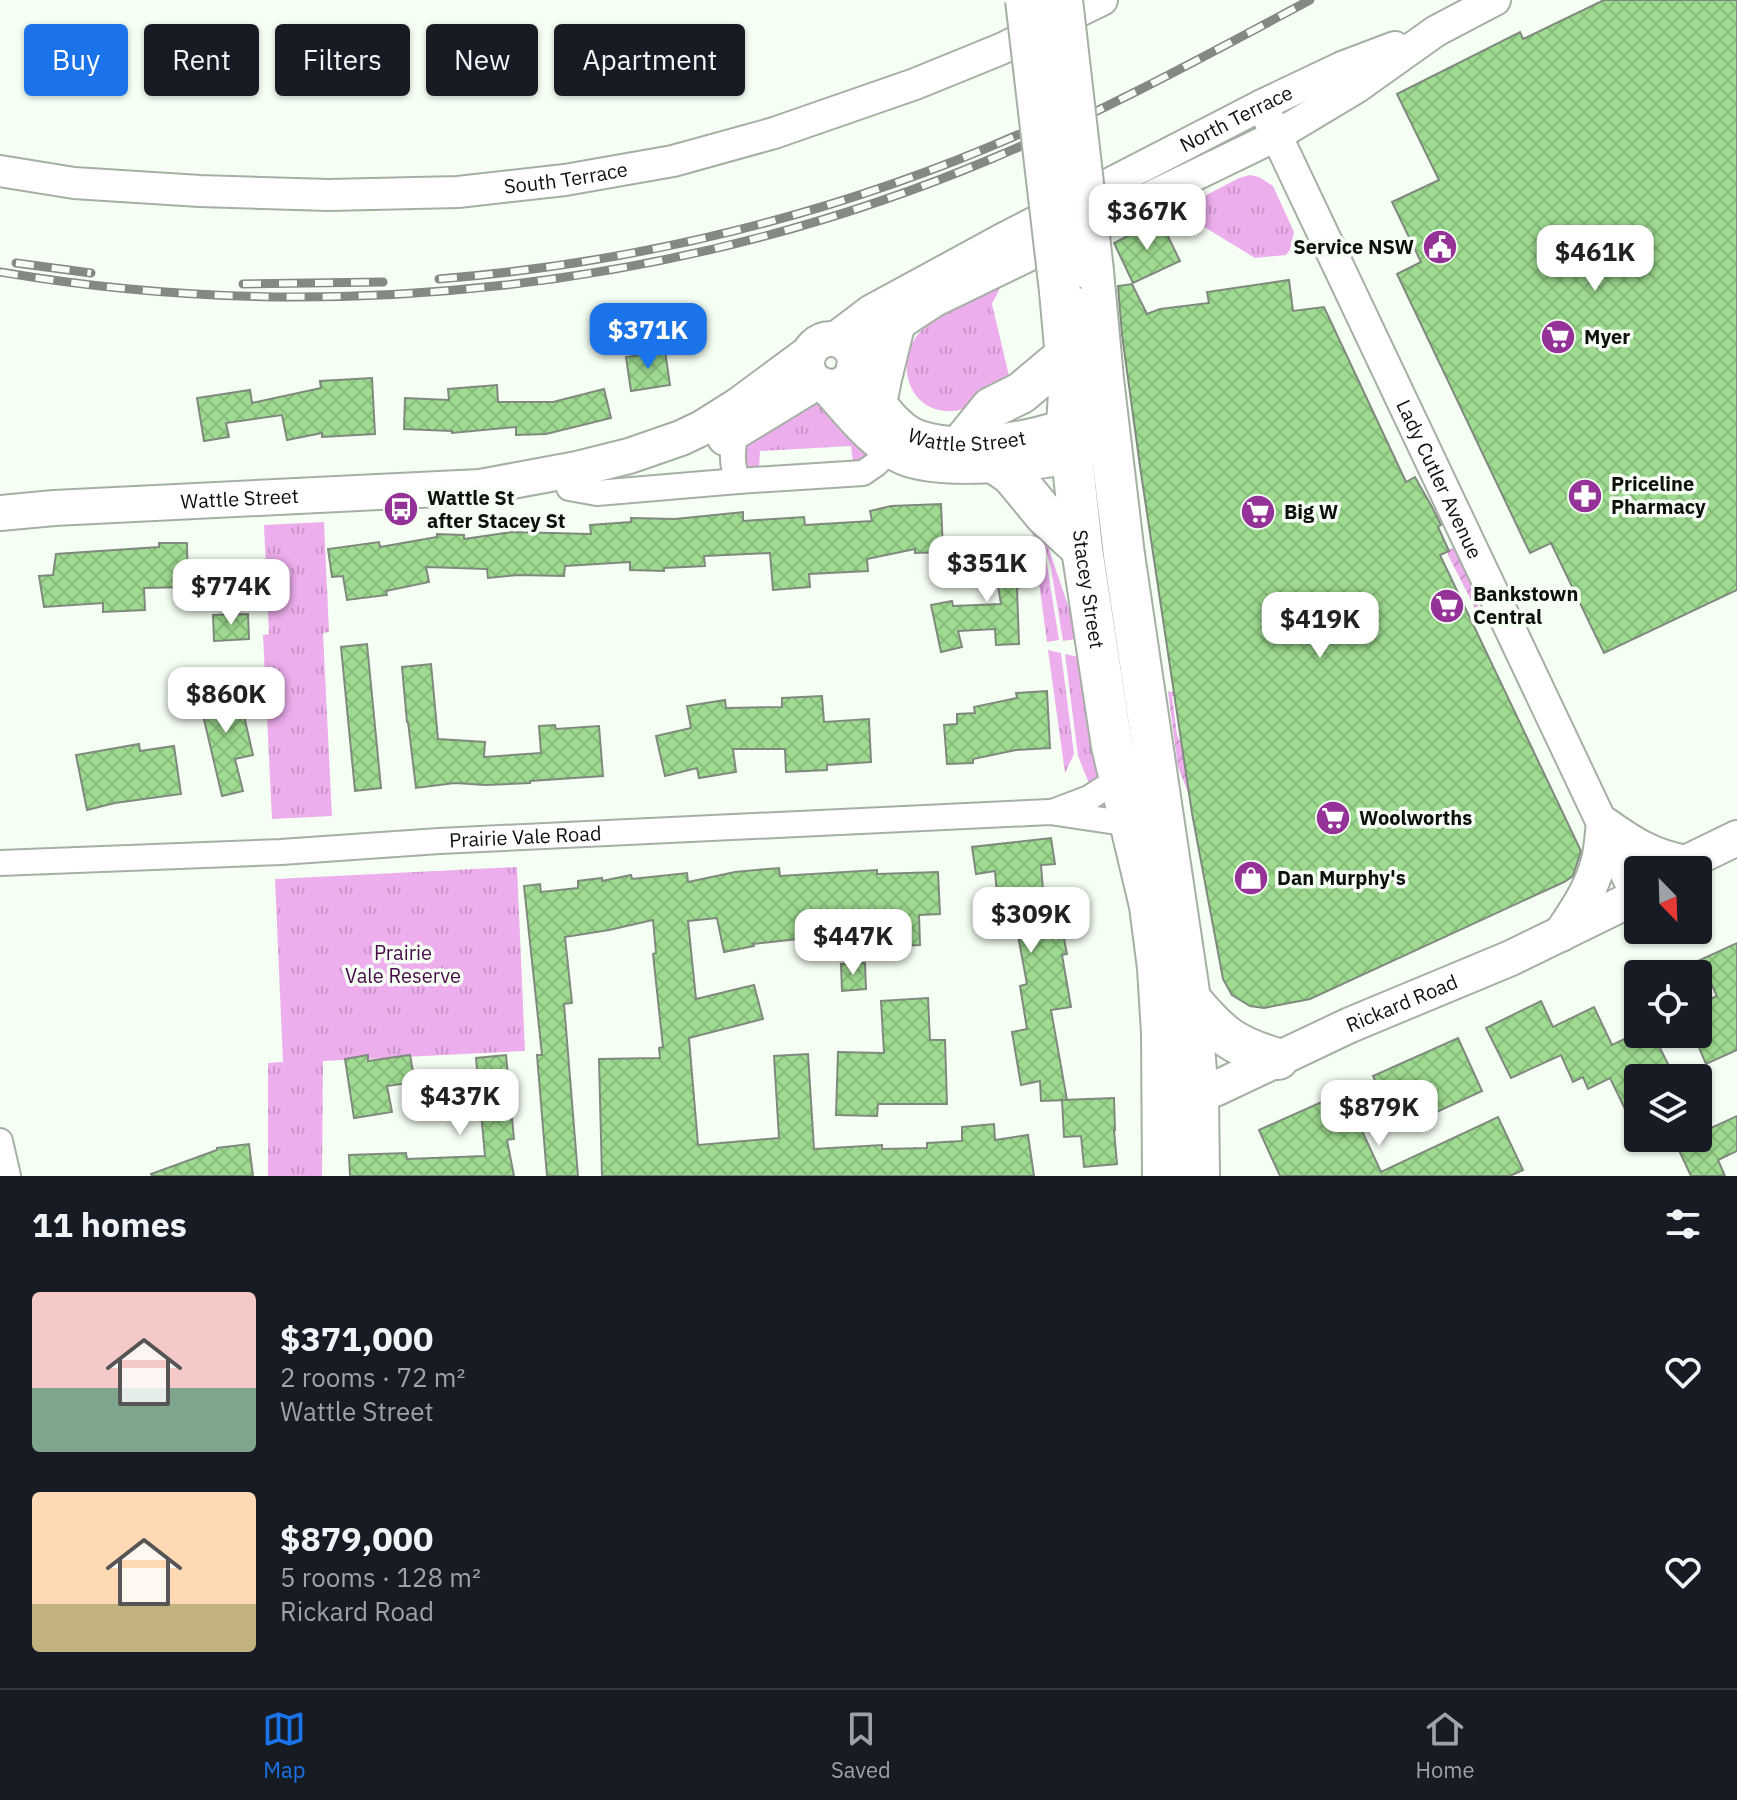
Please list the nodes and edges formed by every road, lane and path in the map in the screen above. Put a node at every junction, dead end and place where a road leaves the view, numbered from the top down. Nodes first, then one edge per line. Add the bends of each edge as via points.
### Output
1 (1026, 0) edge
2 (1062, 0) edge
3 (1102, 0) edge
4 (1495, 0) edge
5 (1436, 31) junction
6 (1262, 105) junction
7 (1276, 136) junction
8 (0, 171) edge
9 (1076, 281) junction
10 (897, 326) junction
11 (1065, 356) junction
12 (832, 364) junction
13 (879, 404) junction
14 (1108, 423) junction
15 (736, 432) junction
16 (1070, 441) junction
17 (962, 444) junction
18 (890, 449) junction
19 (998, 465) junction
20 (738, 481) junction
21 (480, 487) junction
22 (569, 488) junction
23 (0, 513) edge
24 (1082, 549) junction
25 (1120, 778) junction
26 (1050, 812) junction
27 (1130, 824) junction
28 (1604, 824) junction
29 (1737, 838) edge
30 (1656, 856) edge
31 (1709, 856) edge
32 (1737, 861) edge
33 (0, 863) edge
34 (1712, 866) edge
35 (1624, 867) edge
36 (1624, 904) edge
37 (1560, 935) junction
38 (1190, 999) junction
39 (1278, 1059) junction
40 (1181, 1101) junction
41 (0, 1141) edge
42 (8, 1176) edge
43 (1163, 1176) edge
44 (1199, 1176) edge

1 - 9 highway, Stacey Street, bridge
2 - 9 highway, Stacey Street, bridge
3 - 8 street, South Terrace via 958,67 774,133 673,161 565,180 458,192 329,195 74,183
4 - 5 street, North Terrace
5 - 6 street, North Terrace
5 - 7 street, North Terrace
6 - 7 street, Lady Cutler Avenue
6 - 12 street, North Terrace via 870,311
7 - 10 street, North Terrace via 966,285
7 - 28 street, Lady Cutler Avenue
9 - 11 highway, Stacey Street
9 - 14 highway, Stacey Street
10 - 12 street, North Terrace
10 - 13 main road
11 - 16 highway, Stacey Street
11 - 17 highway via 1021,393 991,408
12 - 13 main road, Wattle Street
12 - 15 main road, Wattle Street
12 - 18 main road, Wattle Street via 878,441
12 - 21 main road, Wattle Street via 681,438 577,469
13 - 17 main road, Wattle Street via 905,431 927,441
14 - 16 main road, Wattle Street
14 - 38 highway, Stacey Street
15 - 20 street via 732,453
15 - 22 main road, Wattle Street via 662,466
16 - 17 main road, Wattle Street
16 - 19 main road, Wattle Street
16 - 24 highway, Stacey Street
18 - 19 main road, Wattle Street via 934,464
18 - 20 street, Wattle Street via 863,473
19 - 24 highway
20 - 22 street, Wattle Street via 597,493
21 - 22 main road, Wattle Street via 527,492
21 - 23 main road, Wattle Street
24 - 25 highway, Stacey Street
25 - 26 street, Prairie Vale Road via 1089,798
25 - 27 highway, Stacey Street
26 - 27 street, Prairie Vale Road
26 - 33 street, Prairie Vale Road
27 - 40 highway, Stacey Street via 1150,906 1162,1033
28 - 30 main road
28 - 35 street, Lady Cutler Avenue
28 - 37 main road via 1593,880
29 - 31 main road
32 - 34 main road
36 - 37 main road, Rickard Road
37 - 39 main road, Rickard Road
38 - 39 highway via 1226,1038
38 - 40 highway, Stacey Street
39 - 40 main road, Rickard Road
40 - 43 highway, Stacey Street
40 - 44 highway, Stacey Street
41 - 42 street

